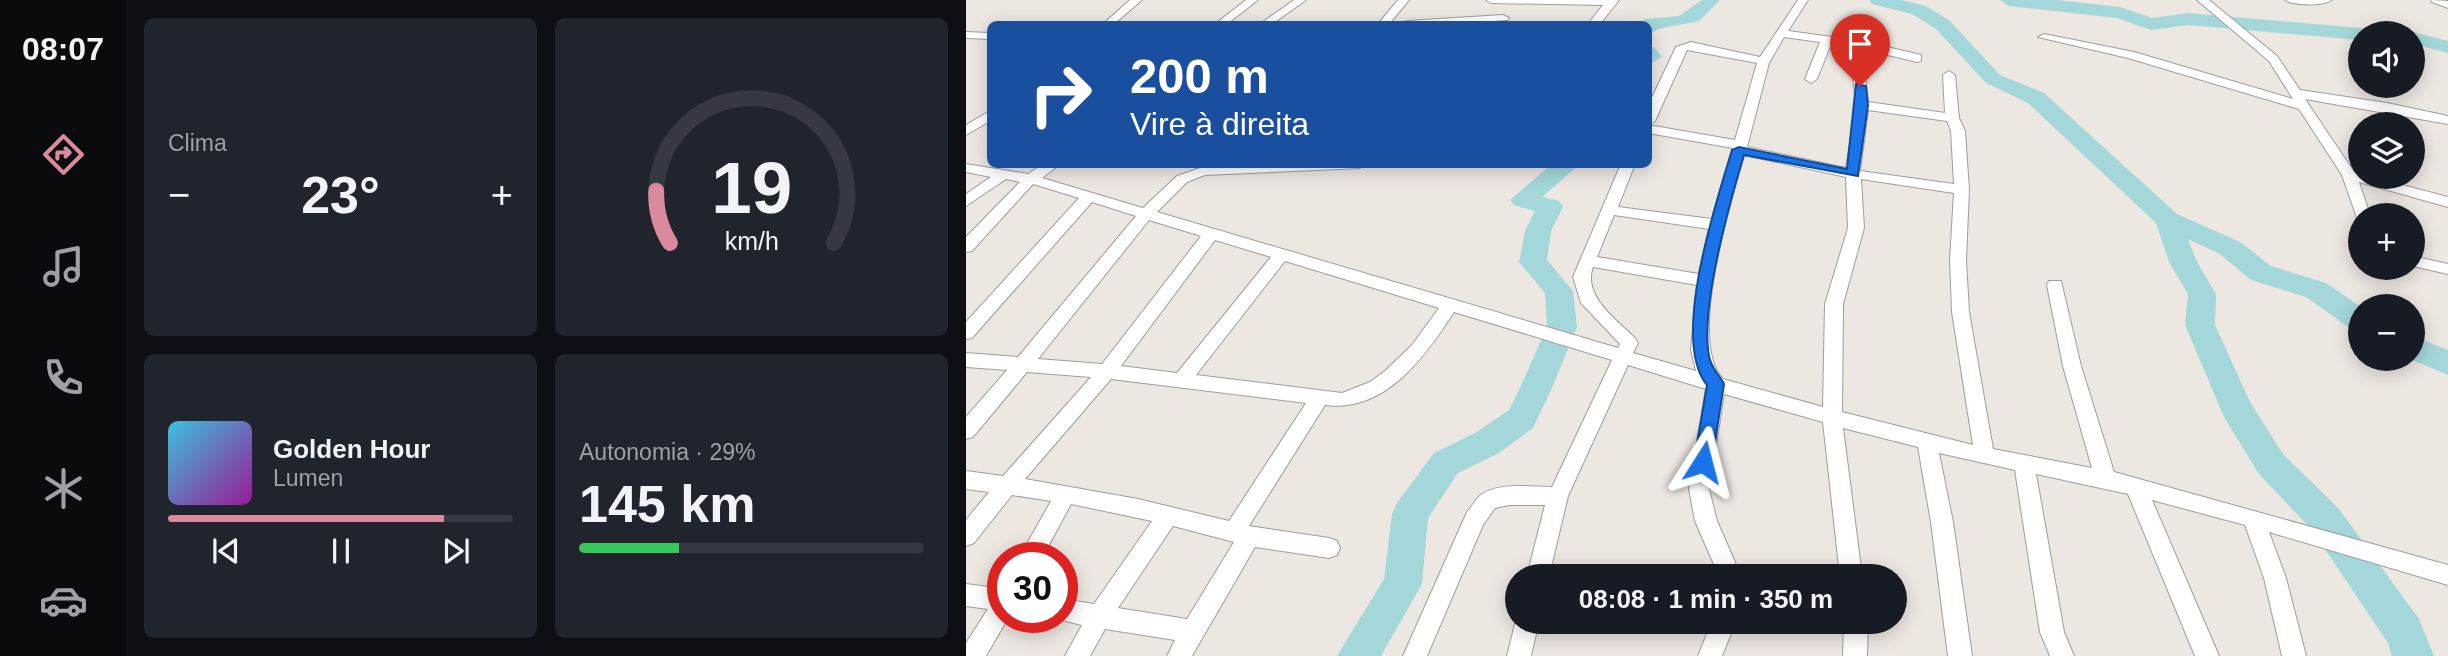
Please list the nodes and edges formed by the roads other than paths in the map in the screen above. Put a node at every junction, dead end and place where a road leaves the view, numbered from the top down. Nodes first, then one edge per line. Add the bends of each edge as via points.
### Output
1 (1137, 0) edge
2 (1254, 0) edge
3 (1301, 0) edge
4 (1404, 0) edge
5 (1491, 0) edge
6 (1803, 0) edge
7 (2202, 0) edge
8 (2290, 0) edge
9 (2327, 0) edge
10 (2437, 0) edge
11 (1547, 1) edge
12 (1613, 1) edge
13 (2448, 5) edge
14 (1503, 18) dead end
15 (1112, 21) edge
16 (1224, 21) edge
17 (1270, 21) edge
18 (1386, 21) edge
19 (1455, 21) edge
20 (1596, 21) edge
21 (1780, 33) junction
22 (966, 35) edge
23 (987, 36) edge
24 (2044, 37) dead end
25 (1827, 40) junction
26 (1862, 45) junction
27 (1917, 58) dead end
28 (1764, 61) junction
29 (1950, 75) dead end
30 (1811, 79) dead end
31 (2294, 93) junction
32 (1862, 105) junction
33 (2304, 106) junction
34 (1652, 112) edge
35 (987, 117) edge
36 (1951, 118) junction
37 (2448, 120) edge
38 (1652, 130) edge
39 (966, 131) edge
40 (1740, 148) junction
41 (966, 168) edge
42 (1047, 168) edge
43 (1237, 168) edge
44 (1627, 168) edge
45 (2348, 173) edge
46 (1853, 174) junction
47 (1002, 175) junction
48 (1030, 179) junction
49 (2400, 189) edge
50 (1962, 190) junction
51 (1088, 197) junction
52 (966, 201) edge
53 (2448, 202) edge
54 (1608, 210) junction
55 (1146, 214) junction
56 (1718, 225) junction
57 (1212, 233) junction
58 (966, 247) edge
59 (1282, 254) junction
60 (1588, 261) junction
61 (2425, 264) edge
62 (2448, 269) edge
63 (1707, 281) junction
64 (2054, 285) dead end
65 (1451, 304) junction
66 (966, 333) edge
67 (1622, 356) junction
68 (966, 360) edge
69 (1024, 365) junction
70 (1105, 372) junction
71 (1181, 381) junction
72 (1716, 384) junction
73 (1319, 399) junction
74 (1832, 417) junction
75 (966, 431) edge
76 (1927, 441) junction
77 (1983, 456) junction
78 (2024, 463) junction
79 (2106, 479) junction
80 (966, 480) edge
81 (1006, 485) junction
82 (2136, 488) junction
83 (1066, 494) junction
84 (1558, 496) junction
85 (1168, 516) junction
86 (2253, 518) junction
87 (1241, 534) junction
88 (966, 536) edge
89 (1039, 542) edge
90 (1329, 548) dead end
91 (1541, 564) edge
92 (1725, 564) edge
93 (1849, 564) edge
94 (2448, 575) edge
95 (966, 594) edge
96 (987, 599) edge
97 (1078, 613) edge
98 (1099, 617) junction
99 (987, 630) edge
100 (1193, 632) junction
101 (1524, 634) edge
102 (1718, 634) edge
103 (1856, 634) edge
104 (972, 656) edge
105 (1077, 656) edge
106 (1179, 656) edge
107 (1415, 656) edge
108 (1518, 656) edge
109 (1710, 656) edge
110 (1855, 656) edge
111 (1960, 656) edge
112 (2062, 656) edge
113 (2207, 656) edge
114 (2294, 656) edge

1 - 15 street
2 - 16 street
3 - 17 street
4 - 18 street
5 - 11 street
6 - 21 street
7 - 31 street via 2267,52
8 - 9 street
10 - 13 street
11 - 12 street
12 - 20 street
14 - 19 street
21 - 25 street
21 - 28 street
22 - 23 street
24 - 33 street via 2130,55
25 - 26 street
25 - 30 street
26 - 27 street
26 - 32 street via 1858,68
28 - 34 street via 1682,47
28 - 40 street
29 - 36 street
31 - 33 street
31 - 37 street
32 - 36 street
32 - 46 street
33 - 45 street
35 - 39 street
36 - 50 street via 1958,131
38 - 40 street
40 - 46 street
40 - 56 street
41 - 47 street
42 - 48 street
43 - 55 street via 1189,174
44 - 54 street
46 - 50 street
46 - 74 street via 1856,228 1834,304
47 - 48 street
47 - 52 street
48 - 51 street
48 - 58 street
49 - 53 street
50 - 77 street via 1957,243 1962,329
51 - 55 street
51 - 66 street
54 - 56 street
54 - 60 street
55 - 57 street
55 - 69 street
56 - 63 street
57 - 59 street
57 - 70 street
59 - 65 street
59 - 71 street
60 - 63 street
60 - 67 street via 1582,289 1628,340
61 - 62 street
63 - 72 street via 1700,317 1700,354 1705,371
64 - 79 street via 2072,366
65 - 67 street
65 - 73 street via 1420,351 1371,390 1342,400
67 - 72 street
67 - 84 street
68 - 69 street
69 - 70 street
69 - 75 street
70 - 71 street
70 - 81 street
71 - 73 street
72 - 74 street
72 - 92 street via 1699,489 1706,521
73 - 87 street
74 - 76 street
74 - 93 street
76 - 77 street
76 - 111 street
77 - 78 street
78 - 79 street
78 - 112 street via 2052,632
79 - 82 street
80 - 81 street
81 - 83 street
81 - 88 street
82 - 86 street
82 - 113 street
83 - 85 street
83 - 89 street
84 - 91 street
84 - 107 street via 1488,501 1475,519
85 - 87 street
85 - 98 street
86 - 94 street
86 - 114 street via 2275,578
87 - 90 street
87 - 100 street
95 - 96 street
97 - 98 street
98 - 100 street
98 - 105 street
99 - 104 street
100 - 106 street
101 - 108 street
102 - 109 street
103 - 110 street

